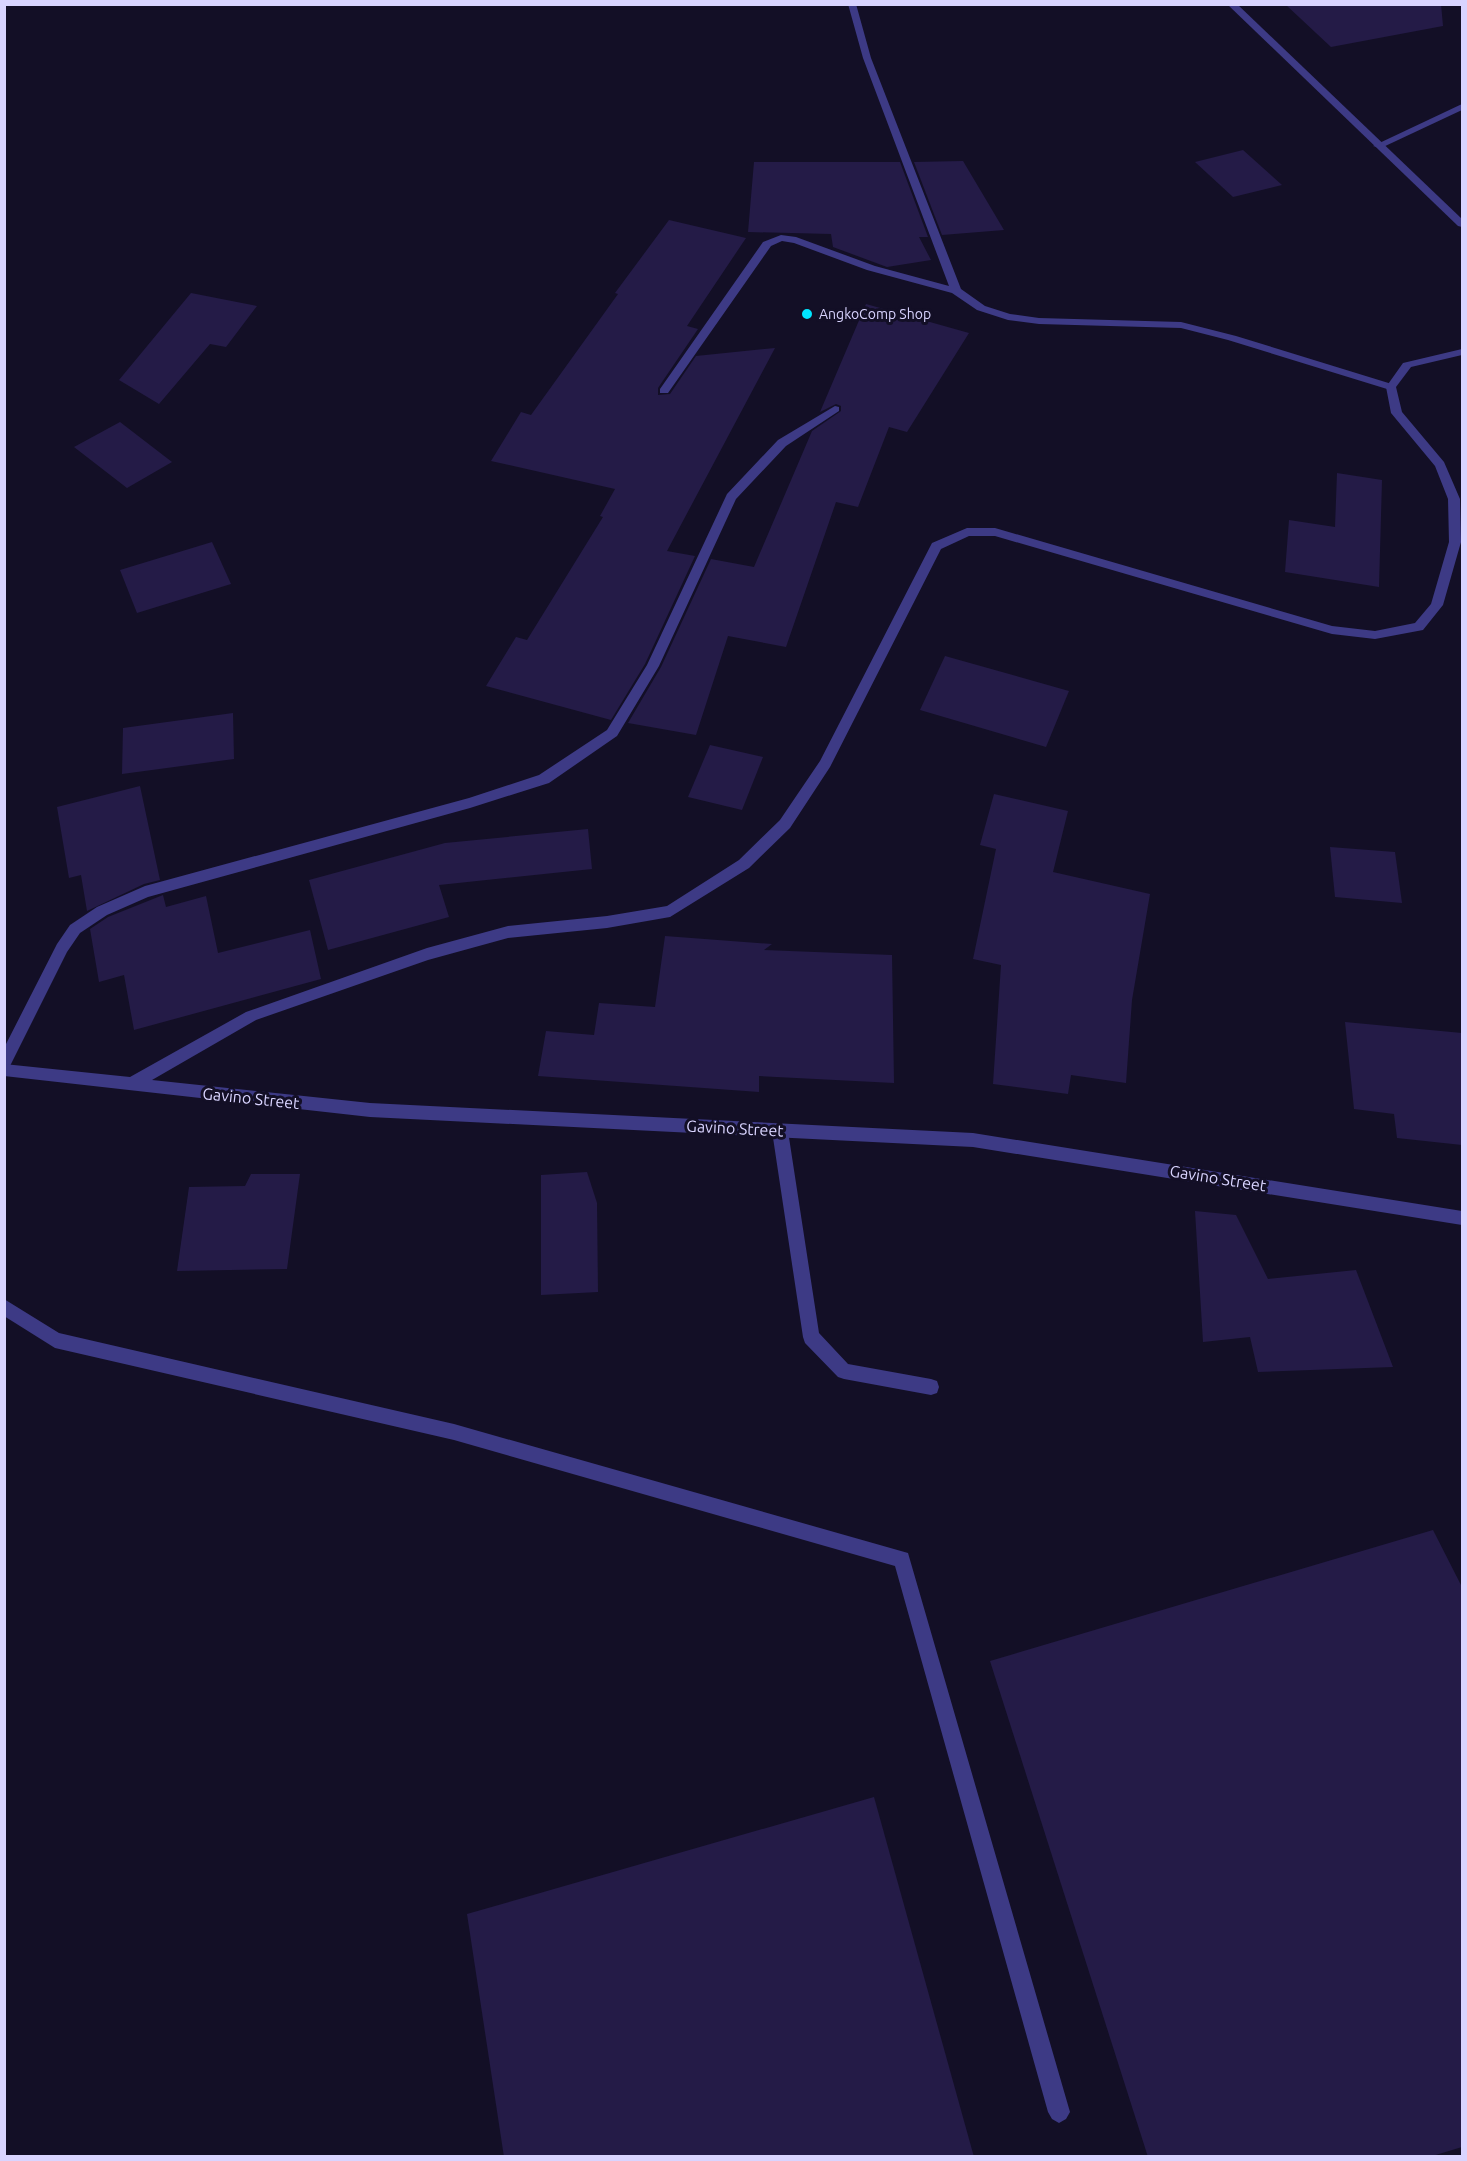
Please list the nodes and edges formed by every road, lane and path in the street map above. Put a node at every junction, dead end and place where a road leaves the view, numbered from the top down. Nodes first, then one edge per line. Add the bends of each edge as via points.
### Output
1 (852, 4) edge
2 (1231, 4) edge
3 (1462, 107) edge
4 (1378, 146) junction
5 (1462, 224) edge
6 (956, 291) junction
7 (1462, 351) edge
8 (1391, 387) junction
9 (664, 391) dead end
10 (835, 409) dead end
11 (4, 1064) edge
12 (4, 1070) edge
13 (130, 1085) junction
14 (780, 1131) junction
15 (1462, 1218) edge
16 (4, 1306) edge
17 (931, 1387) dead end
18 (1059, 2112) dead end

1 - 6 street via 867,57
2 - 4 street
3 - 4 street
4 - 5 street
6 - 8 street via 981,308 1008,317 1181,325
6 - 9 street via 781,238 767,244
7 - 8 street via 1407,365
8 - 13 street via 1397,414 1440,465 1454,499 1455,542 1437,605 1419,627 1375,635 1332,630 995,532 967,532 936,546 825,764 785,824 744,864 670,911 508,932 427,954 251,1016
10 - 11 street via 782,443 730,497 653,666 612,734 544,779 146,892 102,911 75,929 62,948
12 - 13 street, Gavino Street
13 - 14 street, Gavino Street via 370,1110
14 - 15 street, Gavino Street via 973,1140
14 - 17 street via 810,1336 844,1371
16 - 18 street via 55,1340 454,1431 902,1559

